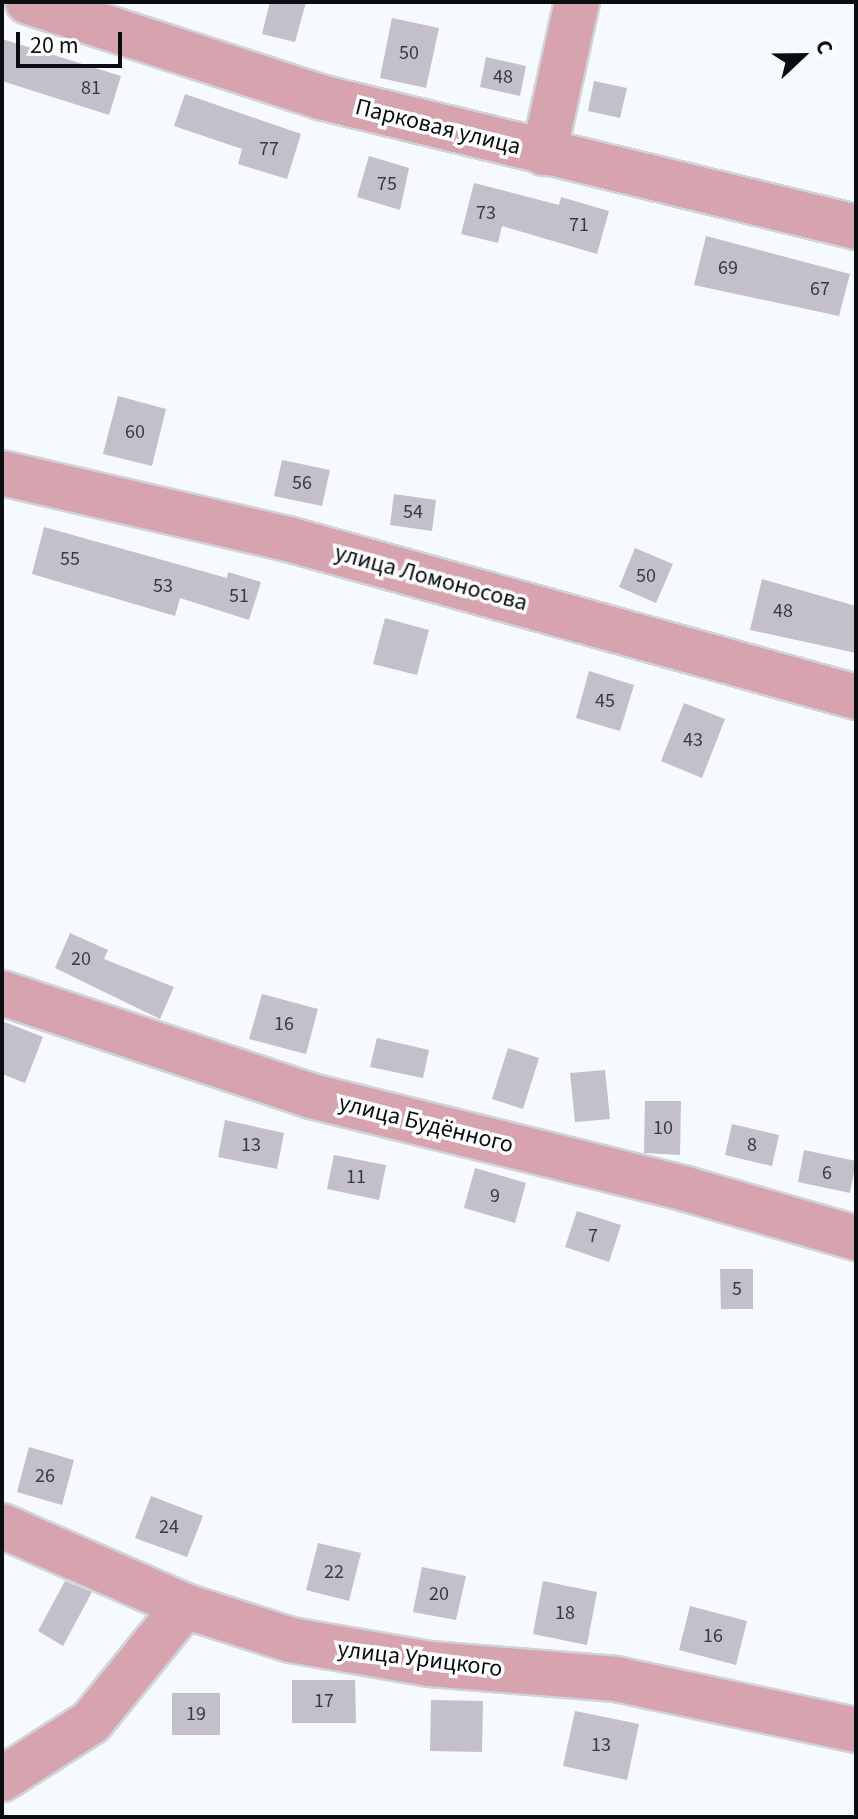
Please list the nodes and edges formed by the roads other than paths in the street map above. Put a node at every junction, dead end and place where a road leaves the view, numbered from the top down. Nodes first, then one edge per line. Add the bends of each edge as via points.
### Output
1 (28, 2) edge
2 (577, 2) edge
3 (96, 12) edge
4 (544, 153) junction
5 (856, 227) edge
6 (2, 473) edge
7 (856, 697) edge
8 (2, 993) edge
9 (856, 1238) edge
10 (2, 1526) edge
11 (185, 1606) junction
12 (856, 1730) edge
13 (2, 1779) edge

1 - 3 street, Парковая улица
2 - 4 street
3 - 4 street, Парковая улица via 320,97
4 - 5 street, Парковая улица
6 - 7 street, улица Ломоносова via 318,547
8 - 9 street, улица Будённого via 311,1096 686,1189
10 - 11 street, улица Урицкого
11 - 12 street, улица Урицкого via 291,1640 430,1664 616,1679
11 - 13 street via 91,1722

